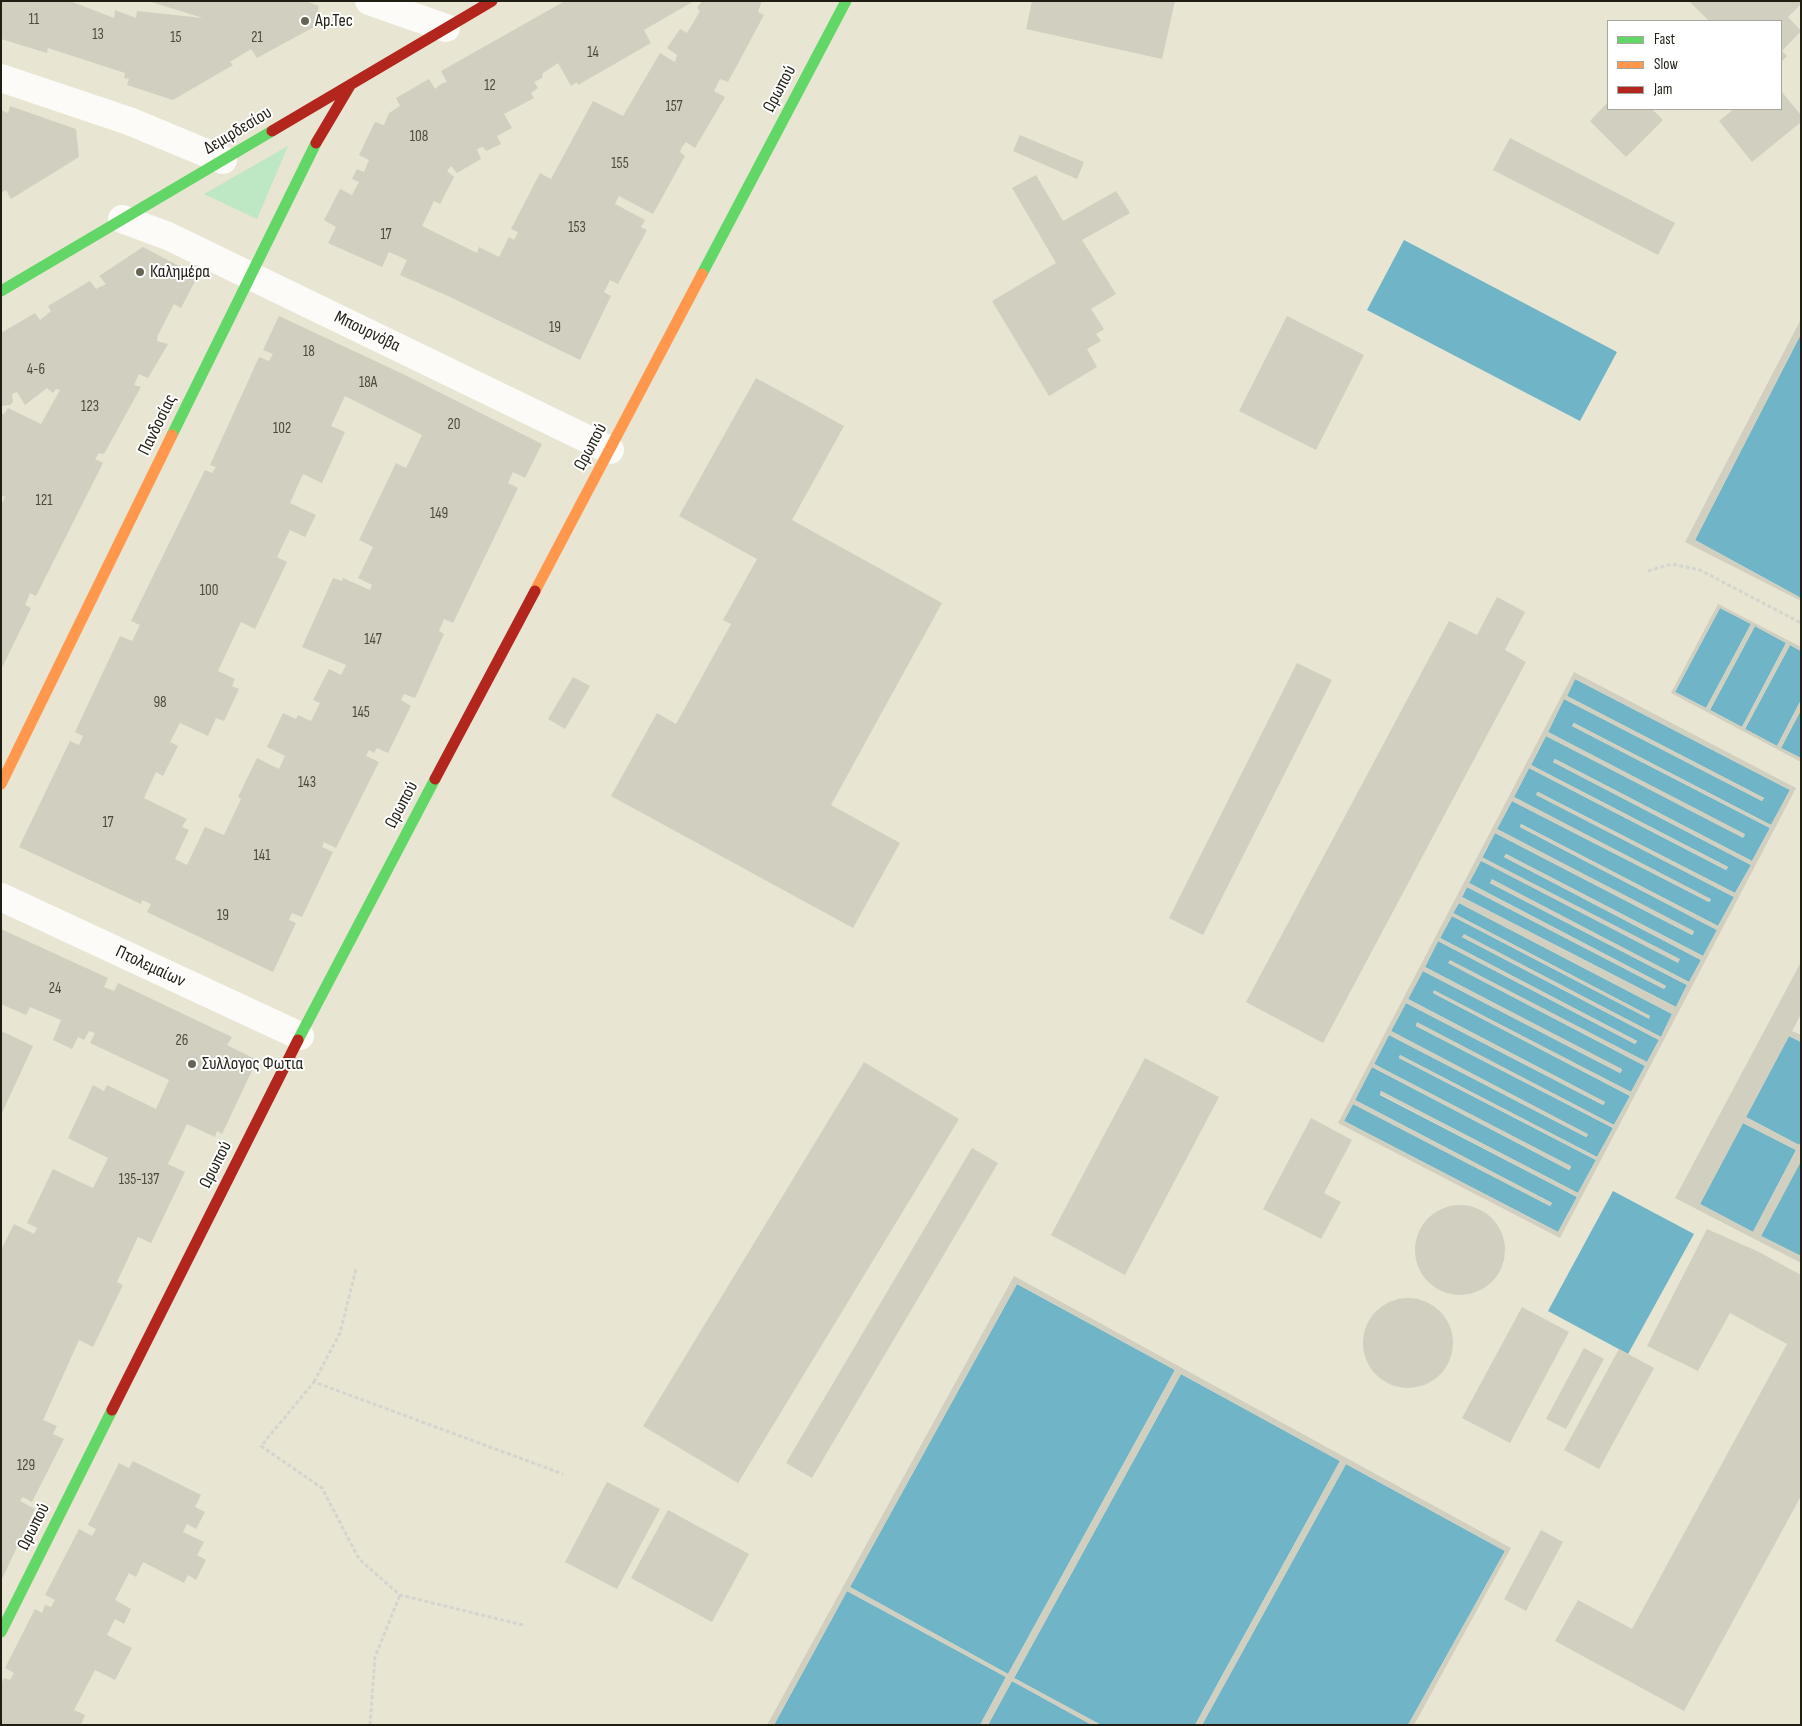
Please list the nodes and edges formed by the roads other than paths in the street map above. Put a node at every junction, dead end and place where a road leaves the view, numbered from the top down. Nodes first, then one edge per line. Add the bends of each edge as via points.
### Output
1 (369, 1) edge
2 (492, 1) edge
3 (846, 1) edge
4 (446, 28) junction
5 (1, 78) edge
6 (351, 84) junction
7 (224, 160) junction
8 (122, 219) junction
9 (250, 276) junction
10 (1, 291) edge
11 (610, 450) junction
12 (1, 784) edge
13 (1, 897) edge
14 (300, 1036) junction
15 (1, 1632) edge

1 - 4 street
2 - 4 street, Δεμιρδεσίου
3 - 11 street, Ωρωπού
4 - 6 street, Δεμιρδεσίου
5 - 7 street via 129,122
6 - 7 street, Δεμιρδεσίου
6 - 9 street, Πανδοσίας via 320,134
7 - 8 street, Δεμιρδεσίου
8 - 9 street, Μπουρνόβα via 168,236
8 - 10 street, Δεμιρδεσίου
9 - 11 street, Μπουρνόβα
9 - 12 street, Πανδοσίας
11 - 14 street, Ωρωπού
13 - 14 street, Πτολεμαίων
14 - 15 street, Ωρωπού

